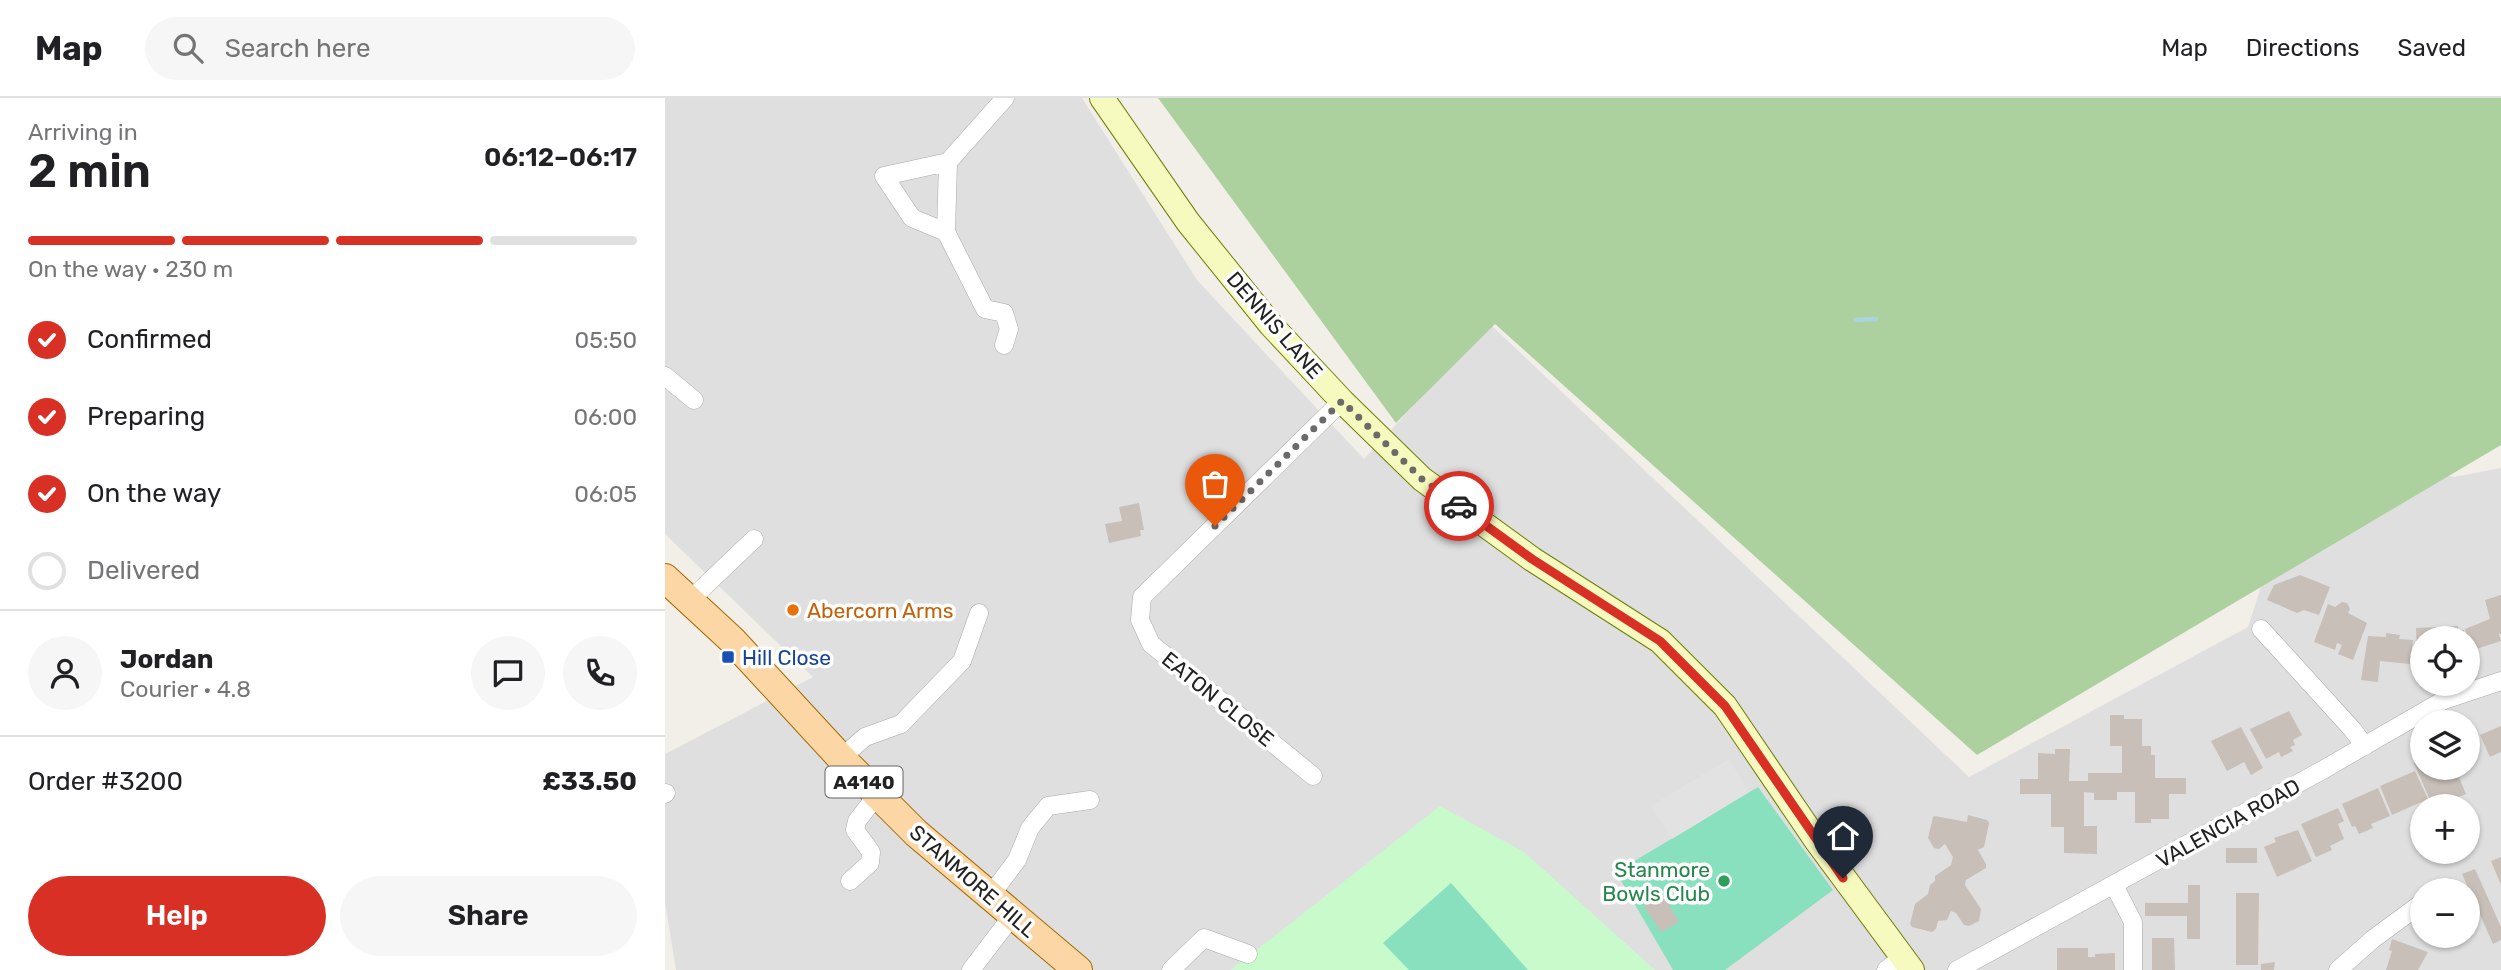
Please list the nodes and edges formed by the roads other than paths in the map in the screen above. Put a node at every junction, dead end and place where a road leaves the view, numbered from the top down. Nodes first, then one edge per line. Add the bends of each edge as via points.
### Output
1 (1005, 98) edge
2 (1102, 98) edge
3 (947, 162) junction
4 (946, 232) junction
5 (1005, 345) dead end
6 (665, 376) edge
7 (694, 400) dead end
8 (1342, 401) junction
9 (754, 539) dead end
10 (665, 578) edge
11 (689, 601) junction
12 (979, 613) dead end
13 (2261, 629) dead end
14 (2501, 681) edge
15 (2365, 746) junction
16 (841, 758) junction
17 (1313, 776) dead end
18 (877, 795) junction
19 (1090, 800) dead end
20 (850, 881) dead end
21 (2114, 885) junction
22 (990, 896) junction
23 (2410, 912) edge
24 (1013, 915) junction
25 (1248, 954) dead end
26 (1900, 966) edge
27 (971, 970) edge
28 (1078, 970) edge
29 (1171, 970) edge
30 (1957, 970) edge
31 (2133, 970) edge
32 (2338, 970) edge

1 - 3 street
2 - 8 street, DENNIS LANE via 1188,222 1271,325
3 - 4 street
3 - 4 street via 884,176 912,218
4 - 5 street via 985,310 1004,313 1009,329
6 - 7 street
8 - 17 street, EATON CLOSE via 1142,597 1140,621 1151,644
8 - 26 street, DENNIS LANE via 1422,479 1532,559 1660,641 1725,706
9 - 11 street
10 - 11 main road, STANMORE HILL / A4140
11 - 16 main road, STANMORE HILL / A4140 via 732,640
12 - 16 street via 962,661 901,724 865,737
13 - 15 street
14 - 15 street, VALENCIA ROAD via 2444,700
15 - 21 street, VALENCIA ROAD
16 - 18 main road, STANMORE HILL / A4140
18 - 20 street via 855,830 871,852 870,863
18 - 22 main road, STANMORE HILL / A4140
19 - 22 street via 1048,806
21 - 30 street, VALENCIA ROAD
21 - 31 street via 2133,922
22 - 24 main road, STANMORE HILL / A4140
23 - 32 street
24 - 27 street
24 - 28 main road, STANMORE HILL / A4140
25 - 29 street via 1204,938

